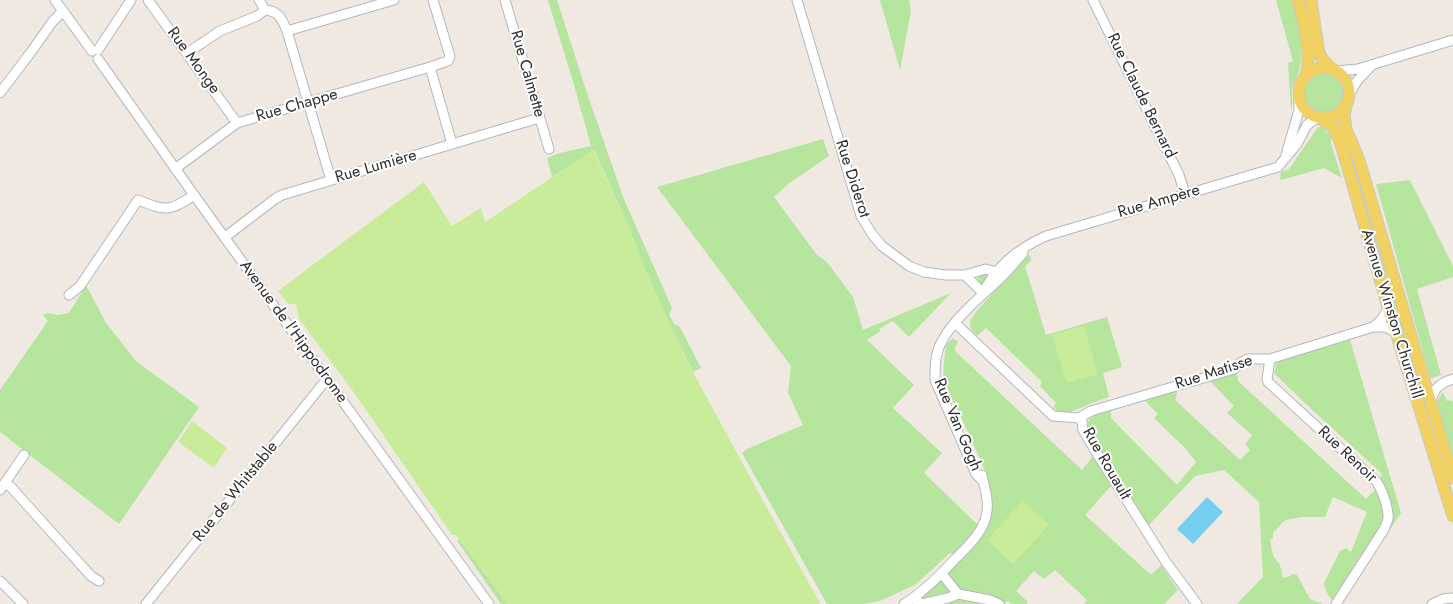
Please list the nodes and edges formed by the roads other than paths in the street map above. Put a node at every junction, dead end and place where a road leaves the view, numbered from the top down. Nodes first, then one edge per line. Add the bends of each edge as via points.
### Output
1 (55, 0) edge
2 (131, 0) edge
3 (148, 0) edge
4 (260, 0) edge
5 (394, 0) edge
6 (433, 0) edge
7 (505, 0) edge
8 (796, 0) edge
9 (1094, 0) edge
10 (1298, 0) edge
11 (1311, 0) edge
12 (265, 10) junction
13 (63, 11) junction
14 (287, 31) junction
15 (1453, 40) edge
16 (96, 53) junction
17 (187, 53) junction
18 (1374, 64) junction
19 (430, 67) junction
20 (1335, 71) junction
21 (1306, 76) junction
22 (0, 93) edge
23 (1299, 97) junction
24 (1348, 100) junction
25 (308, 103) junction
26 (539, 118) junction
27 (1319, 118) junction
28 (238, 123) junction
29 (452, 144) junction
30 (549, 148) dead end
31 (1285, 158) junction
32 (176, 169) junction
33 (331, 180) junction
34 (1185, 194) junction
35 (194, 195) junction
36 (225, 237) junction
37 (1030, 245) junction
38 (996, 272) junction
39 (965, 275) junction
40 (996, 282) junction
41 (983, 293) junction
42 (69, 295) dead end
43 (1388, 307) junction
44 (955, 323) junction
45 (1373, 327) junction
46 (1396, 333) junction
47 (1270, 358) junction
48 (935, 370) joint
49 (1453, 378) edge
50 (328, 380) junction
51 (1425, 382) junction
52 (1442, 383) junction
53 (1431, 401) junction
54 (1079, 418) junction
55 (24, 455) dead end
56 (1453, 478) edge
57 (2, 486) edge
58 (1453, 516) edge
59 (942, 574) junction
60 (0, 581) edge
61 (99, 581) dead end
62 (1453, 589) edge
63 (958, 594) junction
64 (913, 598) junction
65 (1453, 598) edge
66 (1443, 599) junction
67 (487, 603) edge
68 (23, 604) edge
69 (146, 604) edge
70 (904, 604) edge
71 (999, 604) edge
72 (1197, 604) edge
73 (1336, 604) edge
74 (1432, 604) edge

1 - 13 street, Avenue de l'Hippodrome
2 - 16 street
3 - 17 street, Rue Monge
4 - 12 street
5 - 14 street
6 - 19 street, Rue Chappe via 450,56 448,61
7 - 26 street, Rue Calmette
8 - 39 street, Rue Diderot via 861,216 868,228 882,246 909,266 924,272
9 - 34 street, Rue Claude Bernard via 1179,175
10 - 21 main road via 1308,56
11 - 20 main road via 1318,50 1323,60
12 - 14 street via 272,10 279,16
12 - 17 street via 257,16 220,31
13 - 16 street, Avenue de l'Hippodrome
13 - 22 street
14 - 25 street
15 - 18 street
16 - 32 street, Avenue de l'Hippodrome
17 - 28 street, Rue Monge
18 - 20 street via 1352,70
18 - 24 street via 1360,77
19 - 25 street, Rue Chappe
19 - 29 street
20 - 21 main road via 1317,69
20 - 24 main road via 1346,80 1349,89
21 - 23 main road via 1301,84
23 - 27 main road via 1306,111
23 - 31 street via 1299,110
24 - 27 main road via 1340,113 1334,117
24 - 51 main road, Avenue Winston Churchill via 1344,115 1346,129 1373,207
25 - 28 street, Rue Chappe
25 - 33 street
26 - 29 street, Rue Lumière
26 - 30 street, Rue Calmette
27 - 31 street, Rue Ampère via 1308,126
27 - 43 main road, Avenue Winston Churchill via 1333,127 1340,141
28 - 32 street, Rue Chappe
29 - 33 street, Rue Lumière
31 - 34 street, Rue Ampère via 1274,168
32 - 35 street, Avenue de l'Hippodrome
33 - 36 street, Rue Lumière via 277,197
34 - 37 street, Rue Ampère via 1046,236
35 - 36 street, Avenue de l'Hippodrome
35 - 42 street via 168,209 138,200 80,286
36 - 50 street, Avenue de l'Hippodrome
37 - 38 street, Rue Ampère via 1015,253
37 - 40 street, Rue Ampère
38 - 39 street, Rue Diderot via 986,269
38 - 40 street
38 - 41 street, Rue Ampère
39 - 41 street
40 - 41 street, Rue Ampère
41 - 44 street, Rue Ampère
43 - 45 street via 1385,316
43 - 46 main road, Avenue Winston Churchill
44 - 48 street, Rue Ampère via 941,342
44 - 54 street, Rue Rouault via 1053,416
45 - 46 street via 1386,327
45 - 47 street, Rue Matisse
46 - 58 main road, Avenue Winston Churchill
47 - 54 street, Rue Matisse via 1248,359 1234,369 1091,410
47 - 73 street, Rue Renoir via 1268,382 1376,481 1384,498 1388,518 1383,531
48 - 59 street, Rue Van Gogh via 981,472 988,499 984,524
49 - 52 street
50 - 67 street, Avenue de l'Hippodrome
50 - 69 street, Rue de Whitstable
51 - 52 street
51 - 53 main road, Avenue Winston Churchill
52 - 53 street via 1434,392
53 - 56 main road, Avenue Winston Churchill
54 - 72 street, Rue Rouault via 1096,452 1166,562
55 - 57 street
57 - 61 street via 18,494 91,576
59 - 63 street
59 - 64 street, Rue Van Gogh
60 - 68 street
62 - 66 street
63 - 64 street via 922,604
63 - 71 street
64 - 70 street, Rue Van Gogh
65 - 66 street
66 - 74 street

